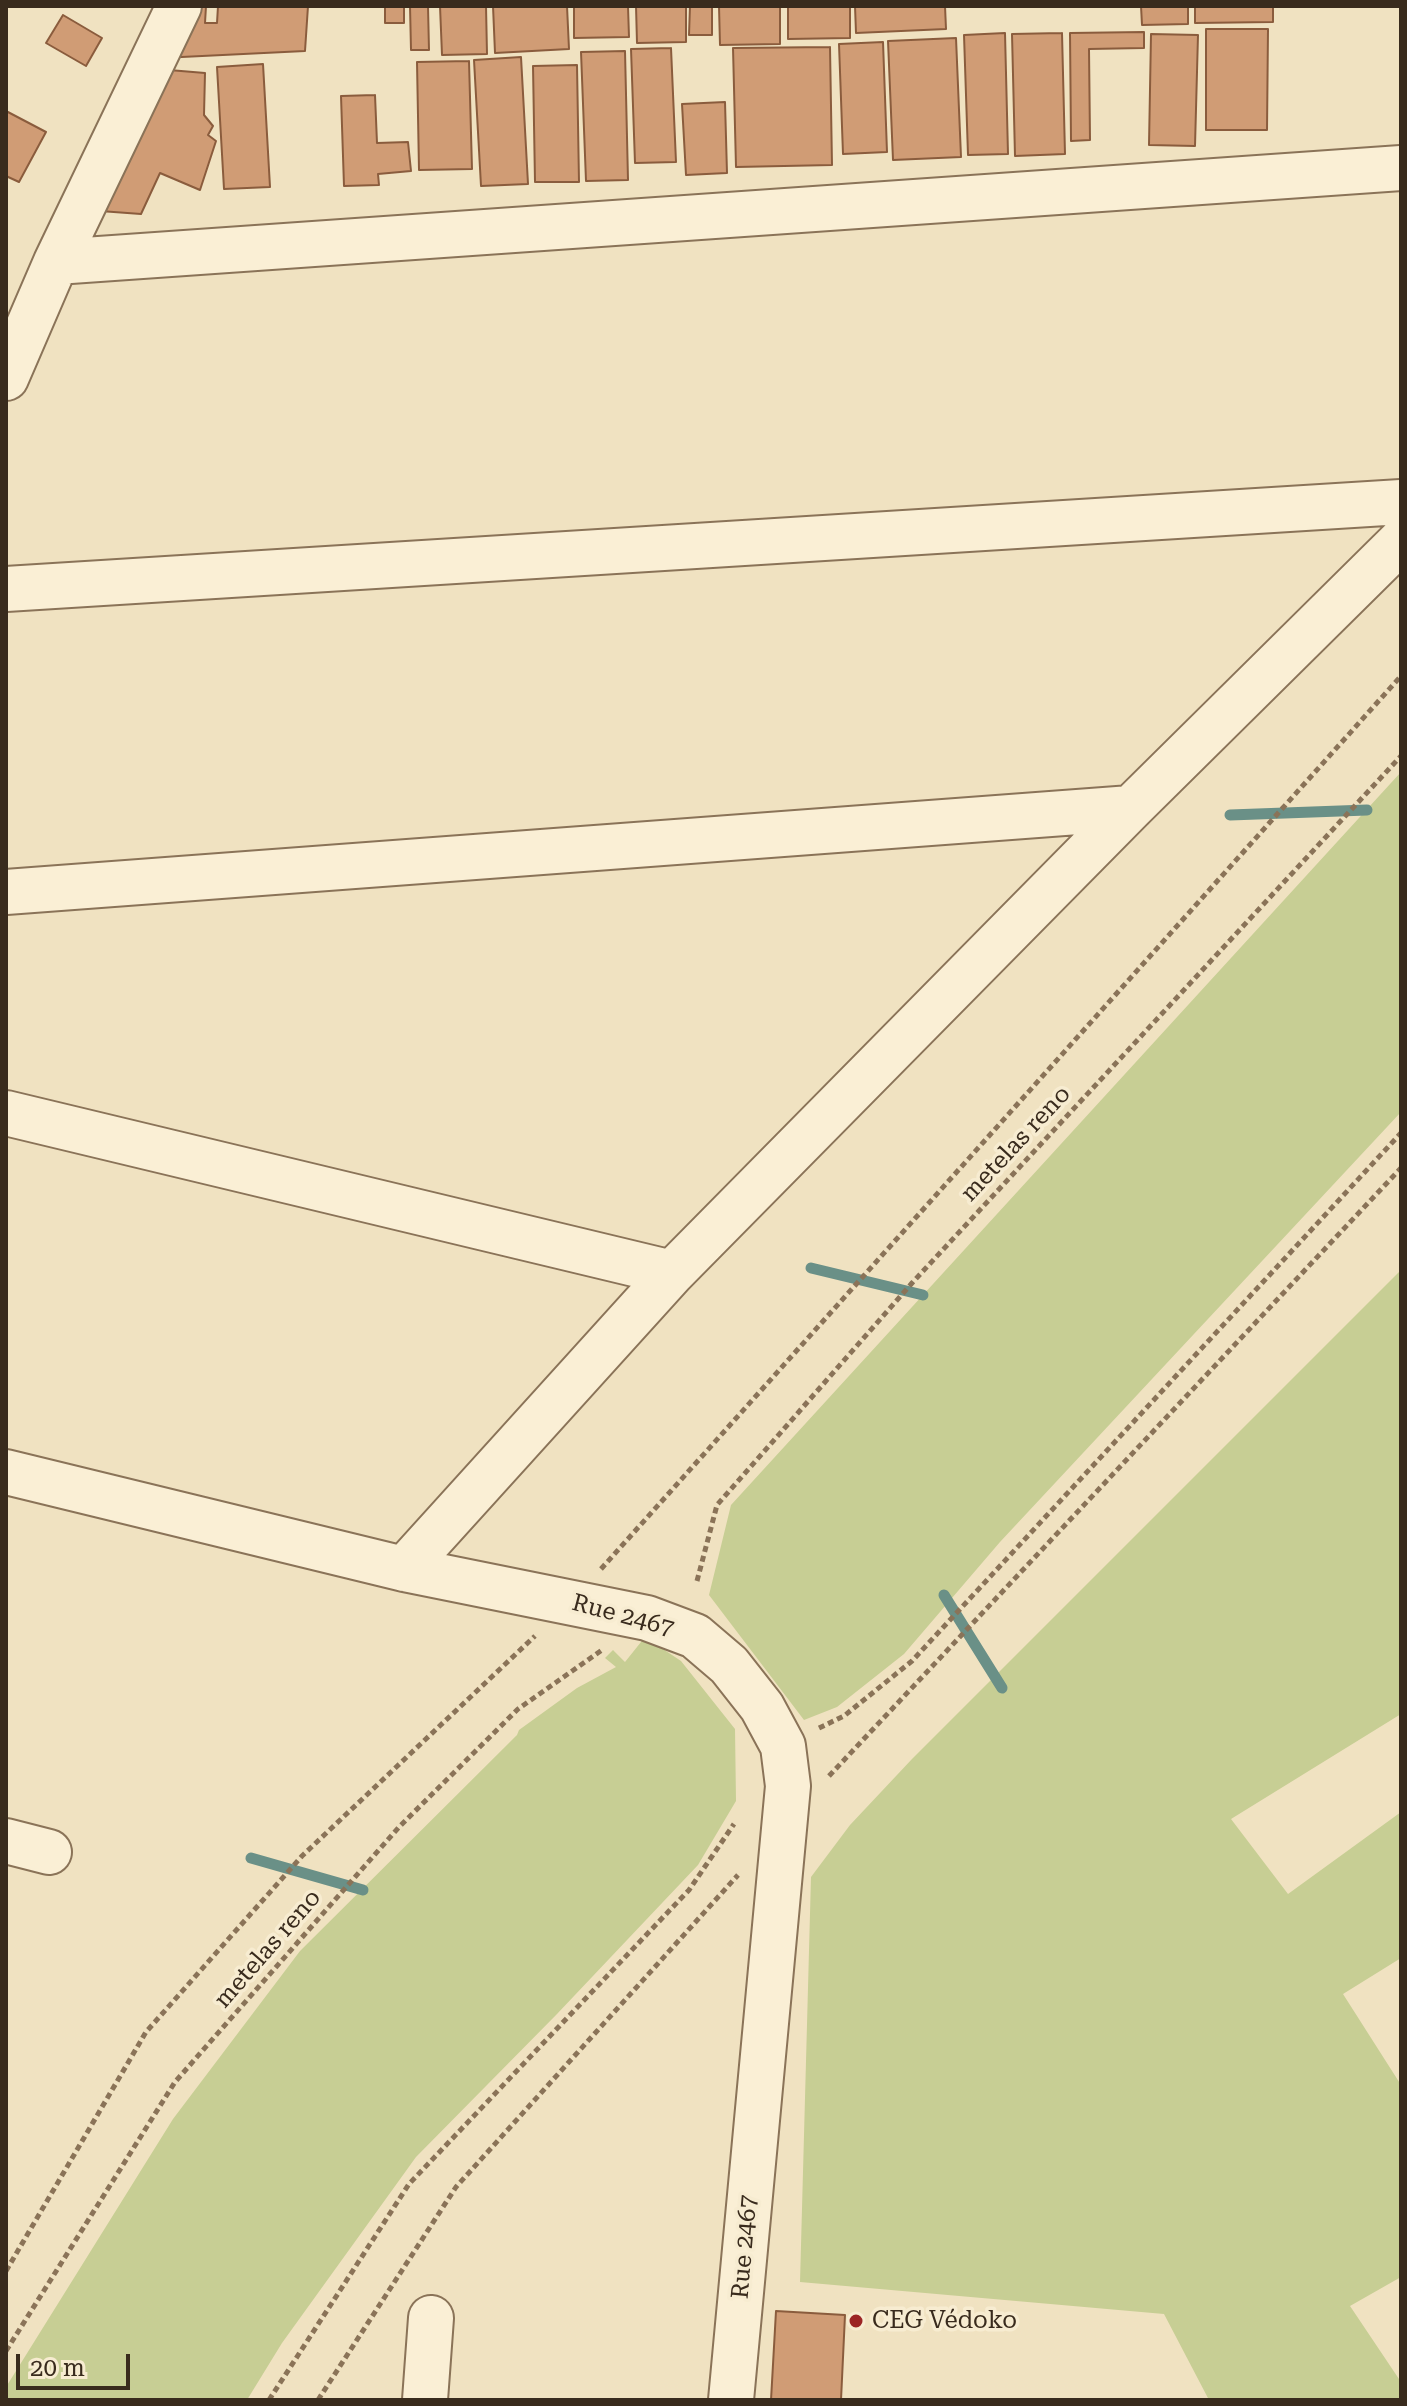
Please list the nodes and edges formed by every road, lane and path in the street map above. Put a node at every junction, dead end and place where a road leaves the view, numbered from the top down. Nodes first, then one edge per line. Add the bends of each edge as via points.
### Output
1 (179, 6) edge
2 (1401, 168) edge
3 (56, 262) junction
4 (6, 378) edge
5 (1401, 502) edge
6 (1401, 541) edge
7 (6, 589) edge
8 (1401, 676) edge
9 (1401, 756) edge
10 (1131, 808) junction
11 (6, 892) edge
12 (6, 1113) edge
13 (1401, 1133) edge
14 (1401, 1168) edge
15 (672, 1273) junction
16 (6, 1472) edge
17 (404, 1569) junction
18 (697, 1581) dead end
19 (571, 1602) junction
20 (603, 1650) dead end
21 (815, 1730) dead end
22 (828, 1778) dead end
23 (734, 1824) dead end
24 (6, 1841) edge
25 (49, 1852) dead end
26 (742, 1871) dead end
27 (6, 2271) edge
28 (431, 2318) dead end
29 (6, 2351) edge
30 (269, 2400) edge
31 (318, 2400) edge
32 (425, 2400) edge
33 (731, 2400) edge

1 - 3 street
2 - 3 street
3 - 4 street
5 - 7 street
6 - 10 street
8 - 19 path
9 - 18 path, metelas reno via 912,1283 717,1505
10 - 11 street
10 - 15 street
12 - 15 street
13 - 21 path via 912,1661 844,1716
14 - 22 path
15 - 17 street
16 - 17 street, Rue 2467
17 - 19 street, Rue 2467
19 - 27 path via 302,1856 146,2032
19 - 33 street, Rue 2467 via 647,1618 695,1636 729,1665 762,1707 783,1746 788,1786
20 - 29 path, metelas reno via 518,1709 399,1827 175,2082
23 - 30 path via 689,1890 409,2184
24 - 25 street
26 - 31 path via 456,2187
28 - 32 street

